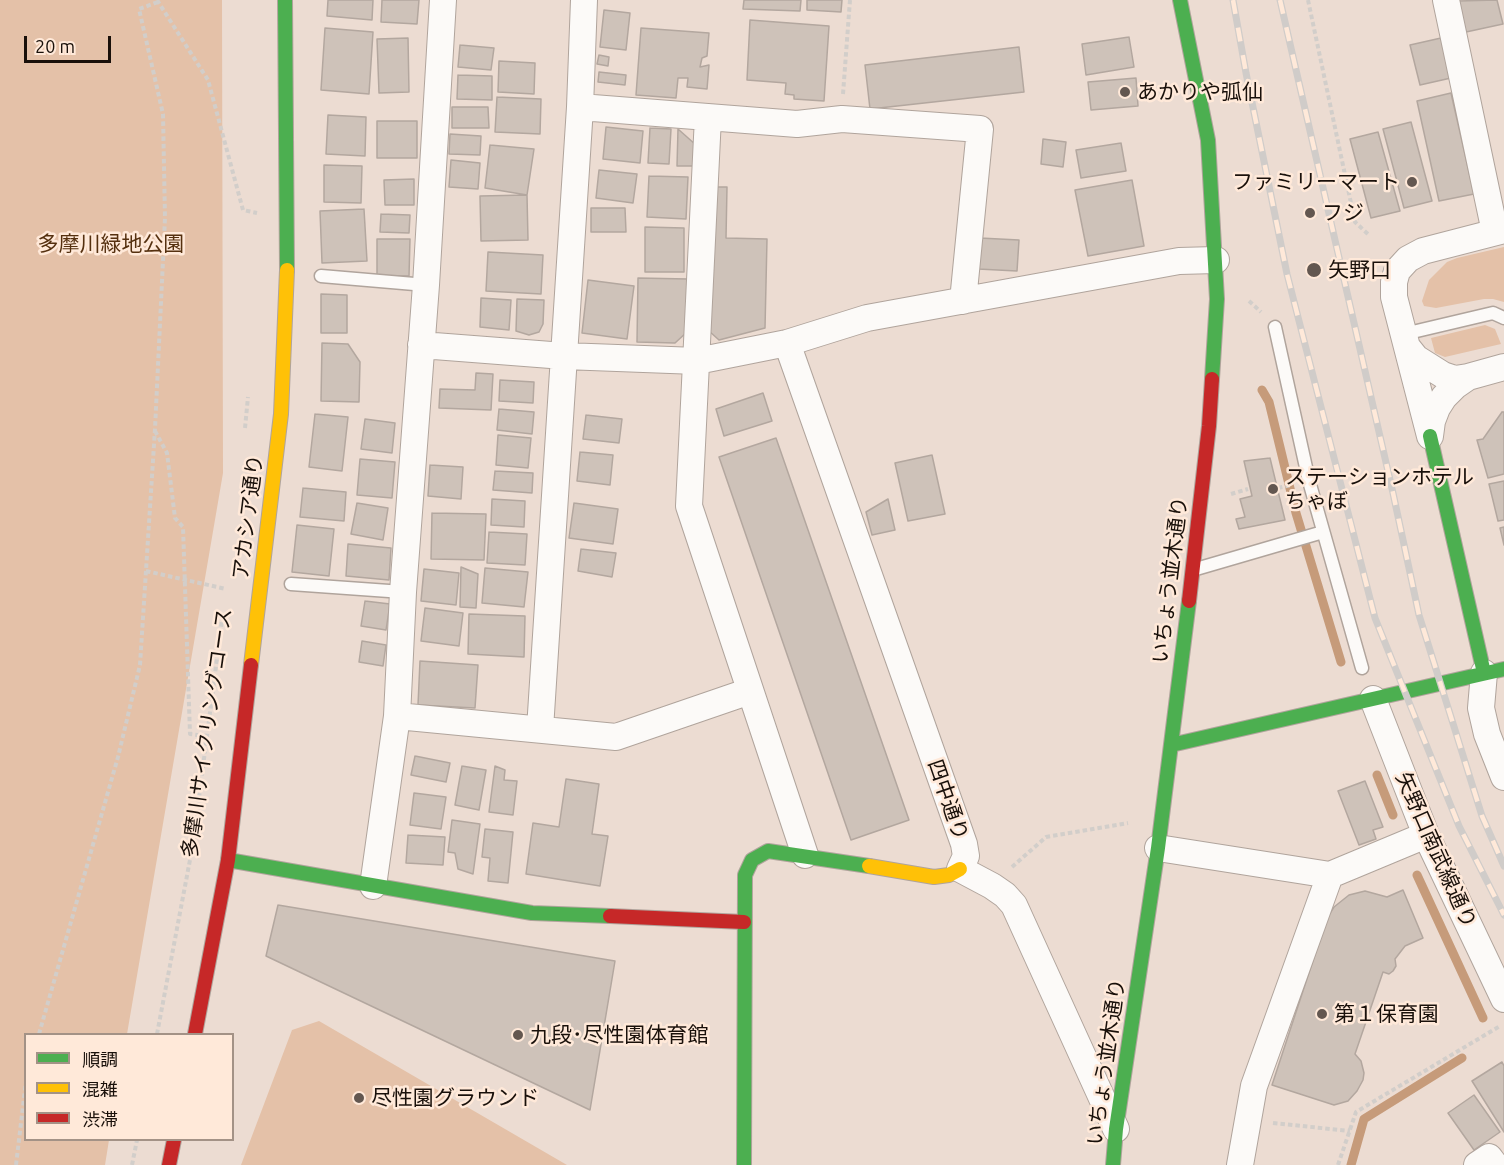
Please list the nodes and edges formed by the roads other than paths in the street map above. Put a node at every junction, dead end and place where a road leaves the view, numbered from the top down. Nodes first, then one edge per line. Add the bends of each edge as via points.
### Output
1 (285, 0) edge
2 (443, 0) edge
3 (584, 0) edge
4 (1180, 0) edge
5 (1446, 0) edge
6 (580, 107) junction
7 (708, 117) junction
8 (1499, 231) edge
9 (1216, 260) junction
10 (321, 276) dead end
11 (426, 285) junction
12 (963, 301) junction
13 (1504, 318) edge
14 (1275, 327) dead end
15 (1406, 341) junction
16 (787, 343) junction
17 (420, 345) junction
18 (564, 356) junction
19 (697, 361) junction
20 (1504, 367) edge
21 (1468, 377) junction
22 (1430, 436) junction
23 (1323, 531) junction
24 (1192, 570) junction
25 (291, 584) dead end
26 (403, 592) junction
27 (1362, 668) dead end
28 (1494, 671) edge
29 (750, 691) junction
30 (1373, 699) junction
31 (397, 716) junction
32 (540, 729) junction
33 (1171, 745) junction
34 (1504, 777) edge
35 (1426, 835) junction
36 (1158, 848) junction
37 (806, 855) junction
38 (228, 860) junction
39 (960, 869) junction
40 (1330, 875) junction
41 (373, 885) junction
42 (744, 922) junction
43 (1504, 999) edge
44 (195, 1033) edge
45 (1116, 1129) junction
46 (174, 1141) edge
47 (169, 1165) edge
48 (744, 1165) edge
49 (1113, 1165) edge
50 (1240, 1165) edge
51 (1477, 1165) edge
52 (1495, 1165) edge

1 - 38 street, アカシア通り via 287,273 281,414
2 - 11 street
3 - 6 street
4 - 9 street, いちょう並木通り via 1208,140
5 - 8 street
6 - 7 street
6 - 18 street
7 - 12 street via 797,124 842,118 980,129
7 - 19 street
8 - 15 street via 1423,251 1402,265 1394,282 1394,297
9 - 12 street via 1179,261
9 - 24 street, いちょう並木通り via 1209,426
10 - 11 lane
11 - 17 street
12 - 16 street via 867,318
13 - 15 lane via 1493,313
14 - 23 lane
15 - 21 street via 1428,367 1455,379
15 - 22 street
16 - 19 street
16 - 39 street, 四中通り via 964,844 966,856
17 - 18 street
17 - 26 street
18 - 19 street
18 - 32 street
19 - 29 street via 689,506
20 - 21 street
21 - 22 street via 1444,397 1432,421
22 - 28 street
23 - 24 lane
23 - 27 lane
24 - 33 street, いちょう並木通り
25 - 26 lane
26 - 31 street
28 - 30 street
28 - 34 street via 1481,708
29 - 32 street via 616,737
29 - 37 street
30 - 33 street
30 - 35 street, 矢野口南武線通り
31 - 32 street
31 - 41 street
33 - 36 street, いちょう並木通り
35 - 40 street
35 - 43 street, 矢野口南武線通り
36 - 40 street
36 - 45 street, いちょう並木通り
37 - 39 street, 四中通り via 934,877
37 - 42 street, 四中通り via 768,850 752,860 745,875
38 - 41 street
38 - 44 street, アカシア通り
39 - 45 street via 1005,895 1014,906
40 - 50 street via 1254,1086
41 - 42 street via 543,914
42 - 48 street, 四中通り
45 - 49 street, いちょう並木通り
46 - 47 street
51 - 52 street via 1489,1157

